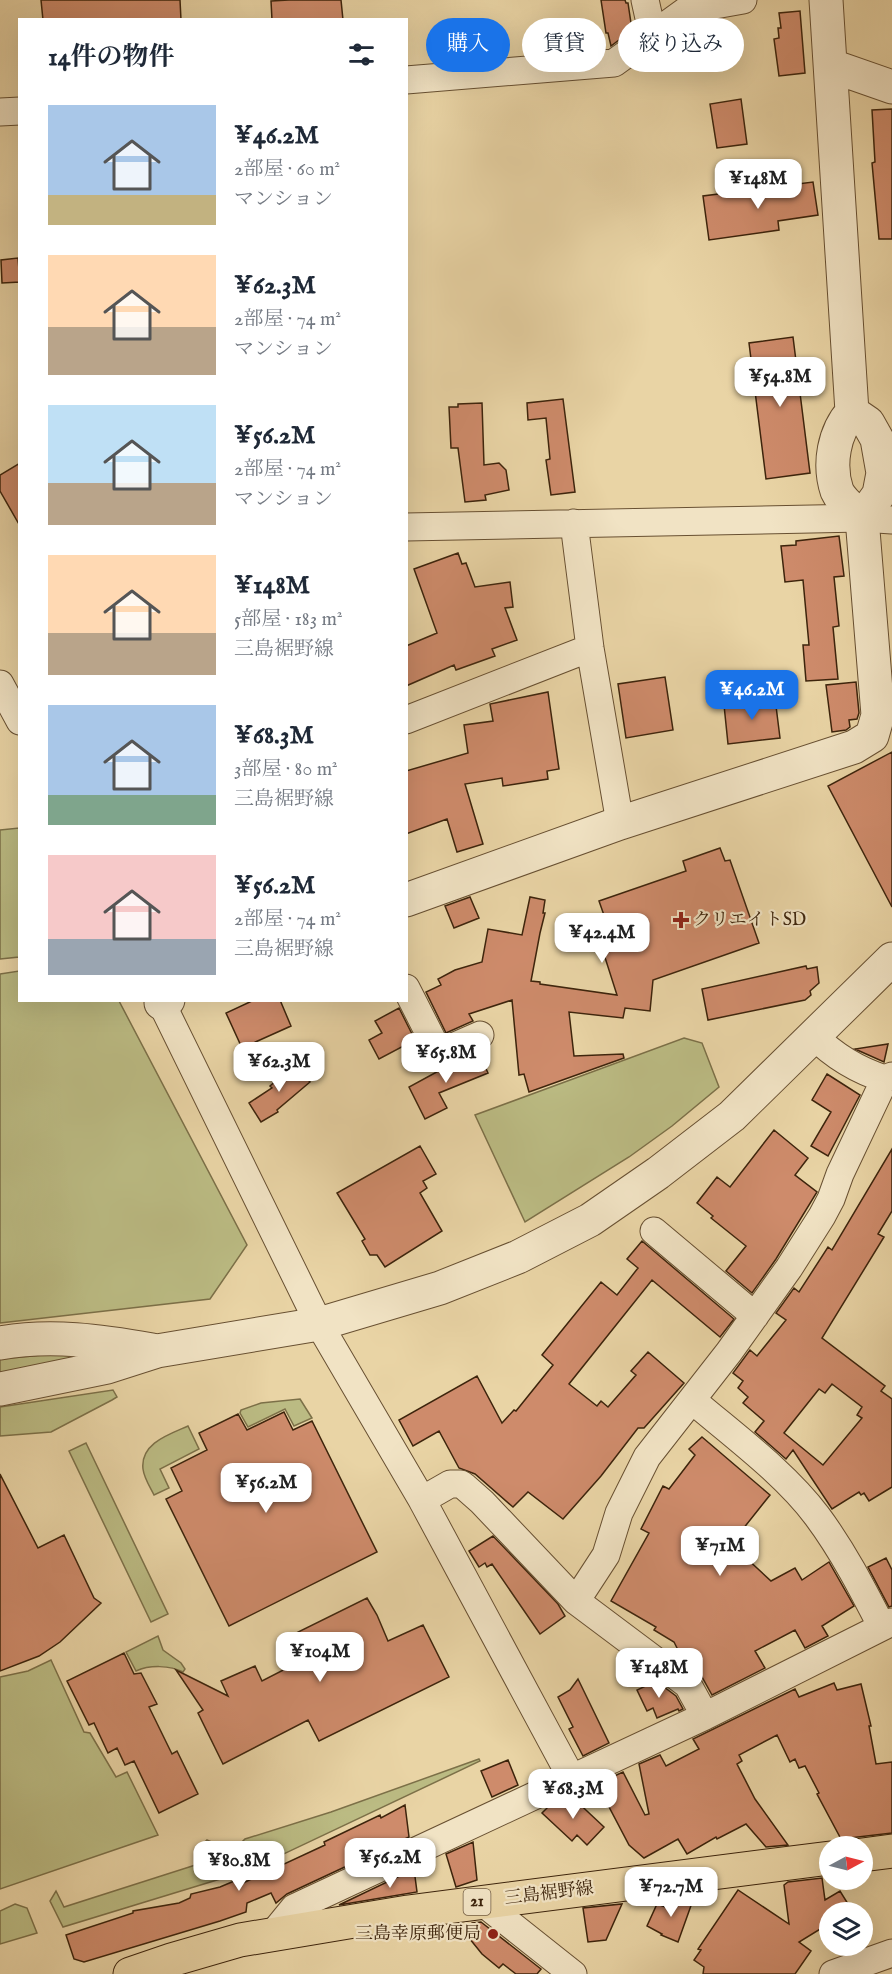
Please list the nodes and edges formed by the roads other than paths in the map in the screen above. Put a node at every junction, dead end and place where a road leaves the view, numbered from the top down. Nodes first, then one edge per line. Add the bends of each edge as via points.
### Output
1 (645, 0) edge
2 (743, 0) edge
3 (826, 0) edge
4 (648, 18) edge
5 (676, 18) edge
6 (618, 60) edge
7 (832, 66) junction
8 (408, 80) edge
9 (892, 87) edge
10 (18, 111) edge
11 (0, 112) edge
12 (852, 412) junction
13 (877, 519) edge
14 (574, 523) junction
15 (408, 527) edge
16 (590, 648) junction
17 (9, 691) edge
18 (18, 716) edge
19 (408, 719) edge
20 (885, 720) edge
21 (620, 823) junction
22 (408, 899) edge
23 (892, 959) edge
24 (408, 992) edge
25 (163, 1002) edge
26 (480, 1035) dead end
27 (814, 1036) junction
28 (888, 1077) edge
29 (654, 1231) dead end
30 (755, 1316) junction
31 (319, 1324) junction
32 (0, 1343) edge
33 (157, 1351) junction
34 (0, 1389) edge
35 (692, 1400) junction
36 (422, 1500) junction
37 (576, 1601) junction
38 (887, 1624) edge
39 (705, 1716) junction
40 (572, 1778) junction
41 (892, 1851) edge
42 (873, 1854) edge
43 (819, 1859) edge
44 (482, 1902) junction
45 (272, 1935) junction
46 (892, 1953) edge
47 (130, 1974) edge
48 (573, 1974) edge
49 (833, 1974) edge

1 - 4 street
2 - 5 street via 687,10
3 - 7 street
6 - 8 street
7 - 9 street
7 - 12 street
10 - 11 street
12 - 13 street via 868,423 877,440 883,473
12 - 13 street via 836,437 833,460 837,490 844,501
13 - 14 street
13 - 20 street
14 - 15 street
14 - 16 street
16 - 19 street
16 - 21 street
17 - 18 street
20 - 21 street via 872,736 854,747
21 - 22 street
23 - 27 street
24 - 26 street via 439,1053
25 - 31 street
27 - 28 street via 850,1065
27 - 31 street via 732,1116 590,1220 518,1257 440,1288
28 - 30 street via 844,1164 831,1199
29 - 30 street
30 - 35 street
31 - 33 street
31 - 36 street
32 - 33 street via 28,1338 97,1341
33 - 34 street via 107,1367
35 - 37 street via 647,1456 620,1512 606,1555
35 - 38 street via 777,1473 816,1514
36 - 37 street via 450,1485 461,1484
36 - 40 street
37 - 39 street via 688,1685
38 - 39 street
39 - 40 street
40 - 45 street via 294,1908
41 - 42 main road
43 - 44 main road, 三島裾野線 / 21
44 - 45 main road, 三島裾野線 / 21
44 - 48 street
45 - 47 main road, 三島裾野線 / 21 via 240,1940
46 - 49 street

